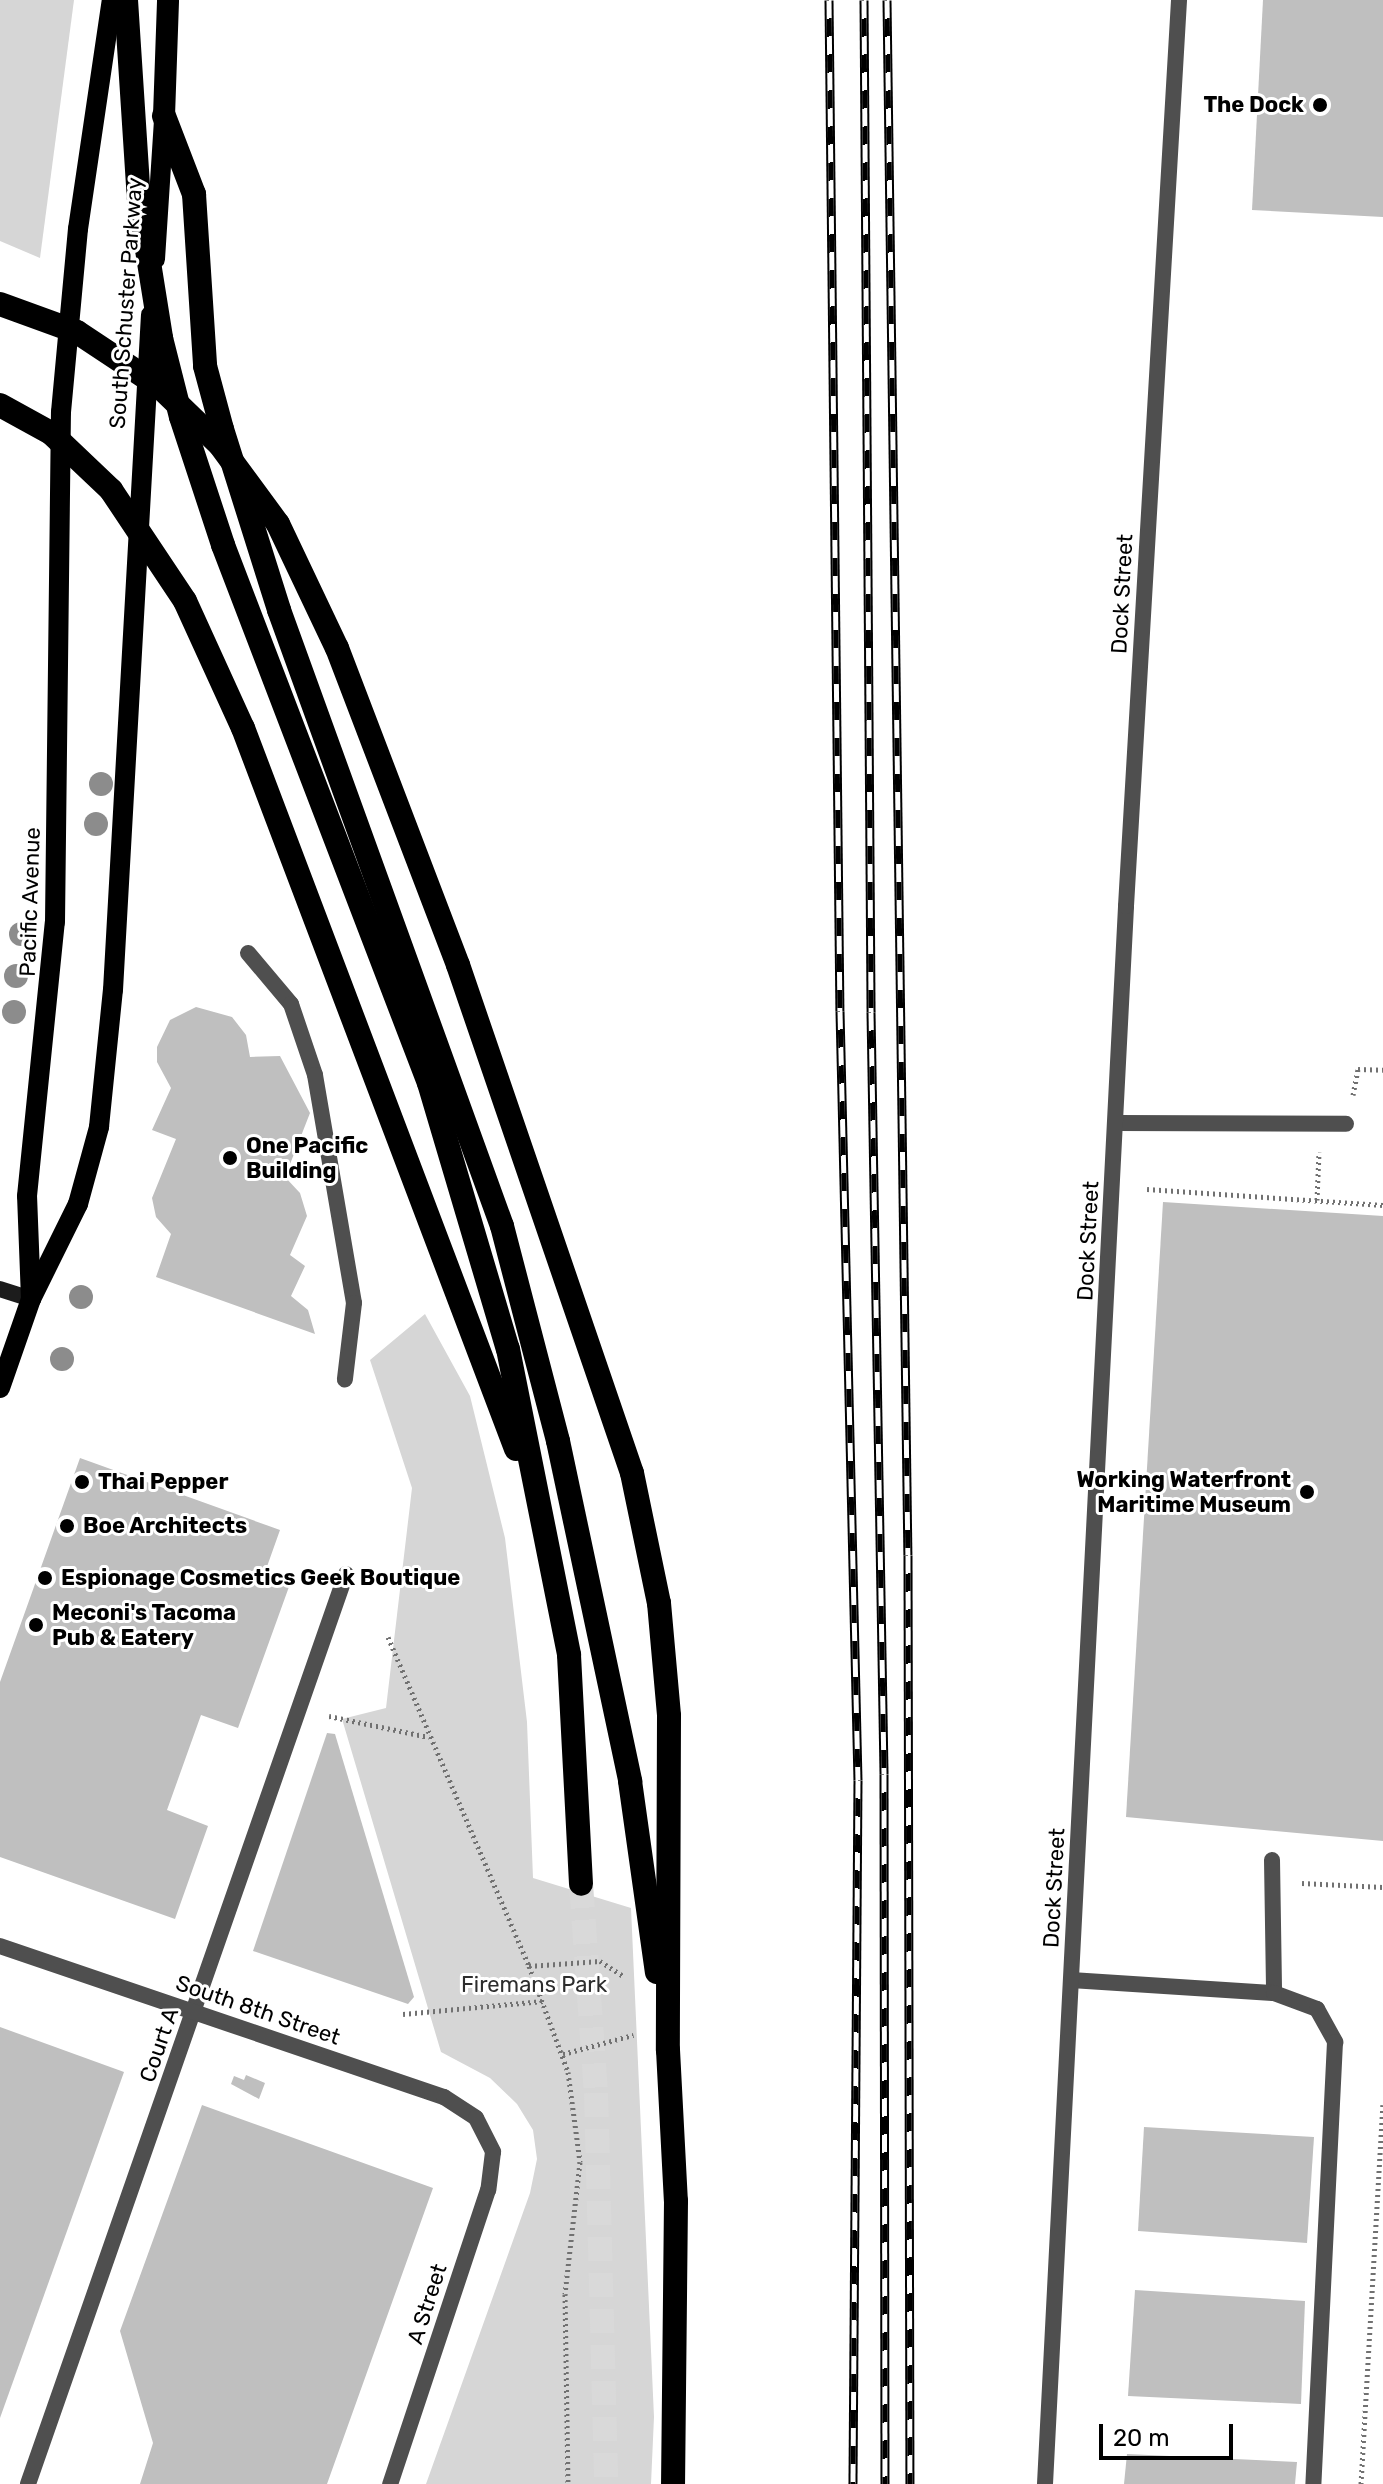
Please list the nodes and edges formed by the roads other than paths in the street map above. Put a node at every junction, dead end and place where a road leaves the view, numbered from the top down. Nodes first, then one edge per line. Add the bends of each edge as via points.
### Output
1 (112, 0) edge
2 (126, 0) edge
3 (168, 0) edge
4 (1179, 0) edge
5 (164, 116) junction
6 (0, 304) edge
7 (0, 405) edge
8 (133, 609) joint
9 (248, 953) dead end
10 (1116, 1123) junction
11 (1346, 1124) road end
12 (0, 1289) edge
13 (31, 1299) junction
14 (345, 1379) dead end
15 (0, 1388) edge
16 (546, 1536) junction
17 (346, 1574) dead end
18 (1272, 1860) dead end
19 (581, 1884) tunnel mouth
20 (0, 1946) edge
21 (1071, 1980) junction
22 (1274, 1993) junction
23 (194, 2011) junction
24 (668, 2050) junction
25 (488, 2137) joint
26 (28, 2484) edge
27 (390, 2484) edge
28 (673, 2484) edge
29 (1045, 2484) edge
30 (1313, 2484) edge

1 - 13 main road, Pacific Avenue via 68,318 58,506 55,922 27,1196
2 - 16 highway via 130,126 161,338 190,445 451,1149 508,1349
3 - 5 highway, South Schuster Parkway
4 - 10 street, Dock Street
5 - 8 main road, South Schuster Parkway
5 - 24 highway via 194,194 205,366 222,429 279,610 502,1226 546,1395 630,1781
6 - 24 highway via 77,332 160,387 220,445 251,485 278,524 318,603 458,965 632,1473 664,1647 671,1812
7 - 16 highway via 51,433 111,490 164,564 207,645 468,1313
8 - 13 main road, Pacific Avenue via 113,990 99,1127 78,1204
9 - 14 street via 291,1004 315,1075 354,1303
10 - 11 street
10 - 21 street, Dock Street
12 - 13 main road
13 - 15 main road, Pacific Avenue
16 - 19 highway via 569,1655
17 - 23 street, Court A
18 - 22 street
20 - 23 street, South 8th Street
21 - 22 street
21 - 29 street, Dock Street
22 - 30 street via 1317,2009 1335,2042
23 - 25 street, South 8th Street via 444,2097 476,2118
23 - 26 street, Court A
24 - 28 highway via 676,2201
25 - 27 street, A Street via 493,2152 488,2190

